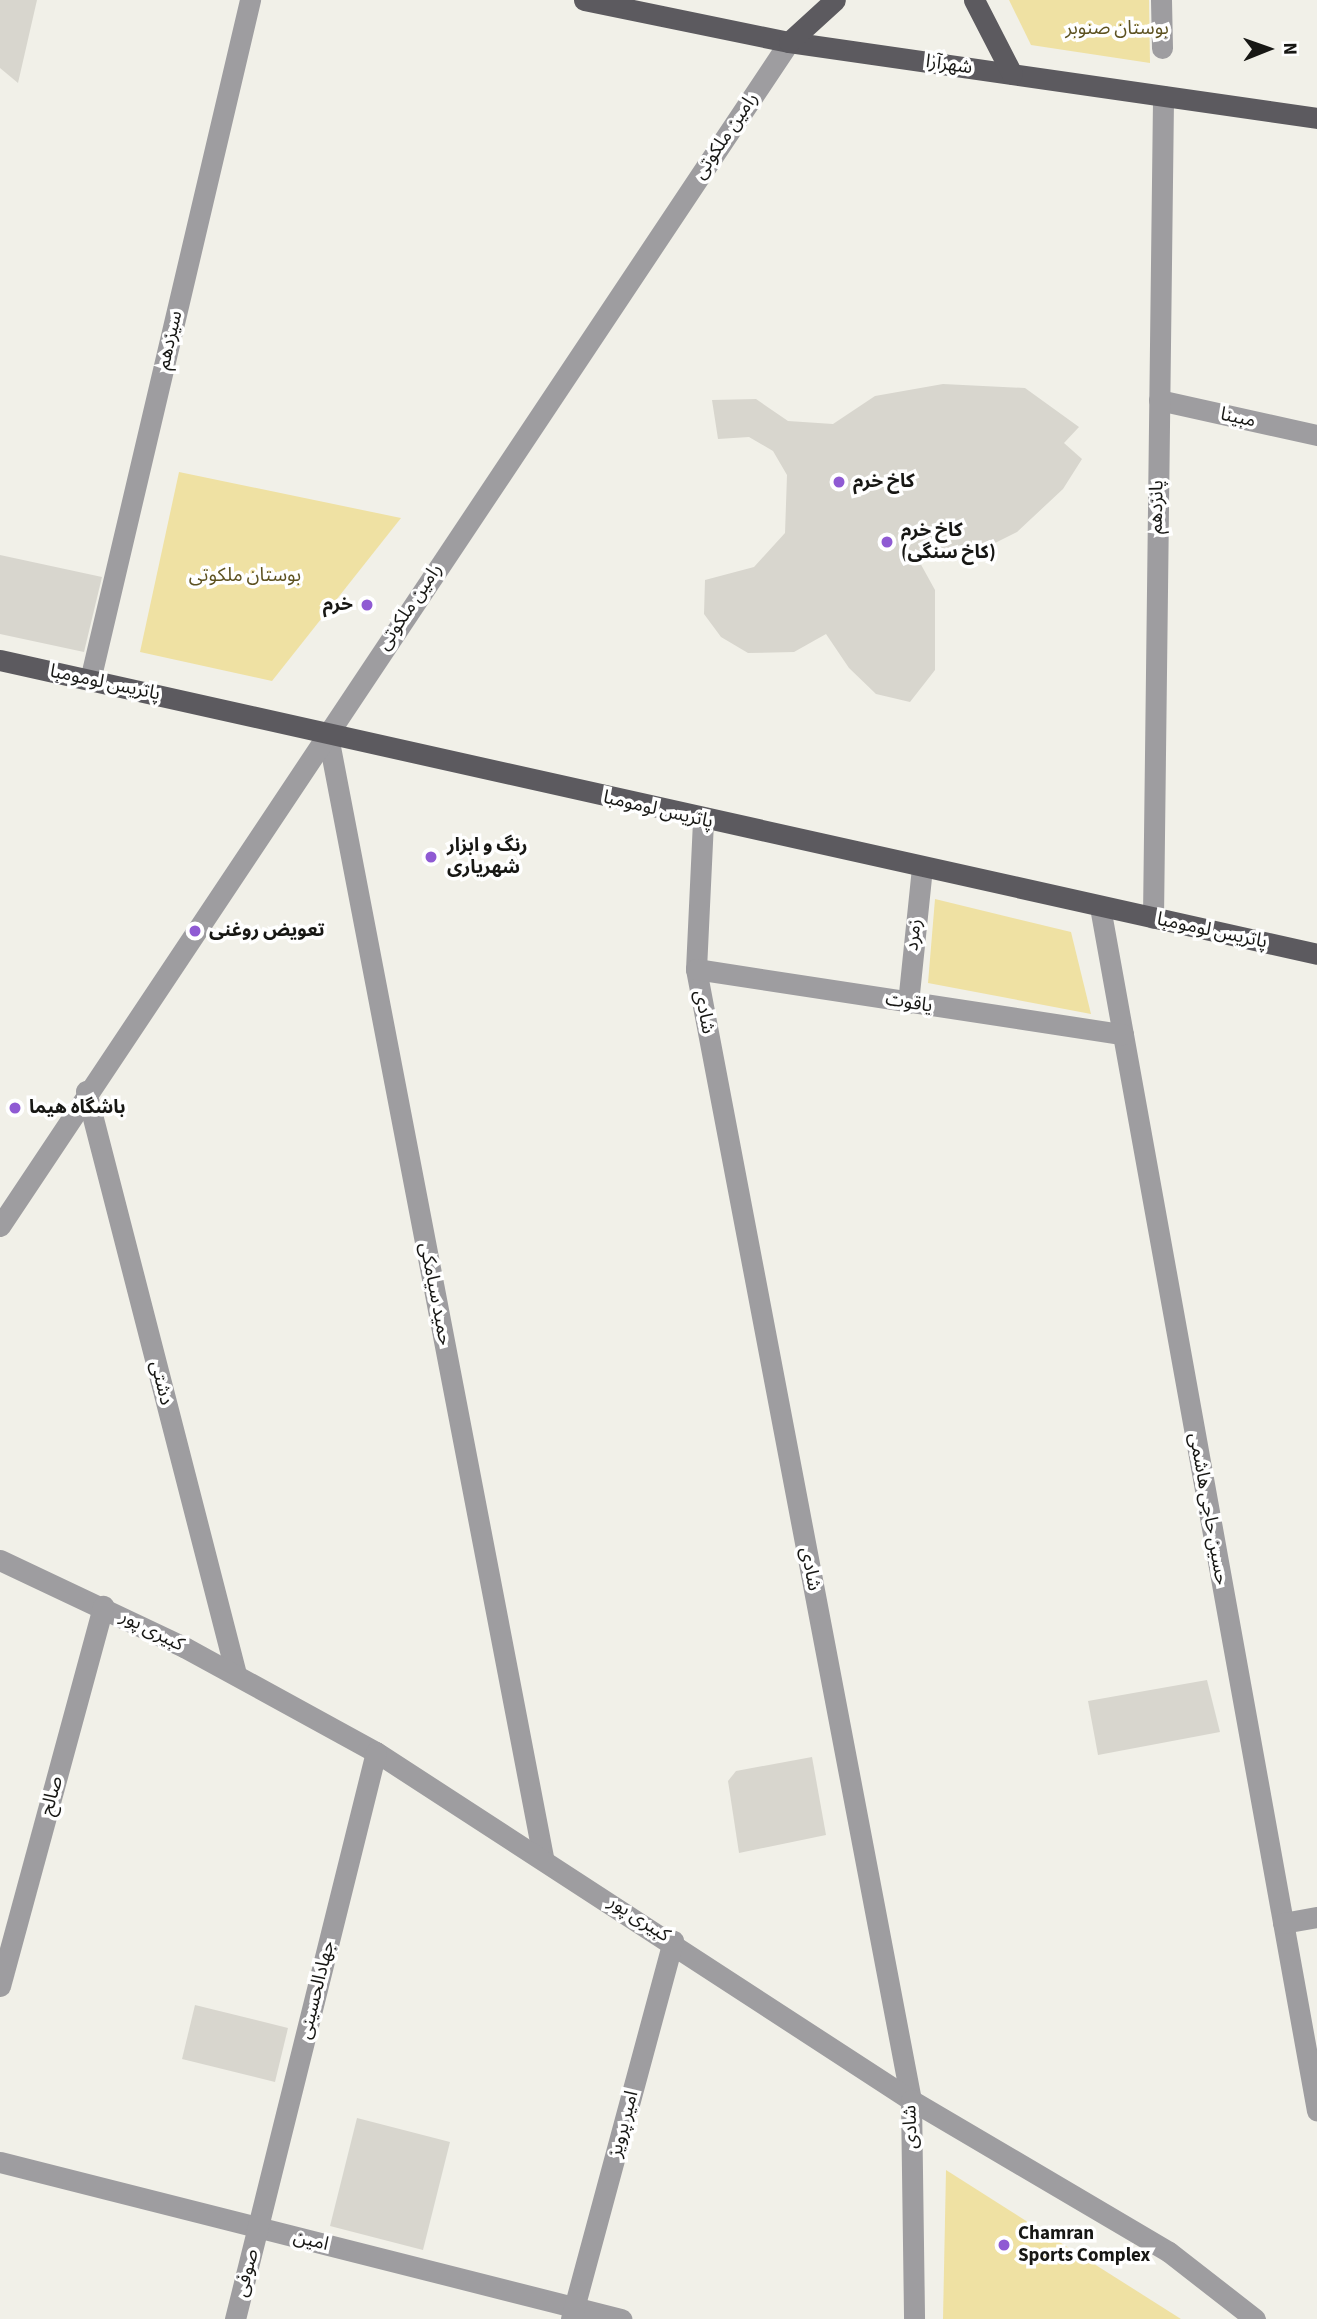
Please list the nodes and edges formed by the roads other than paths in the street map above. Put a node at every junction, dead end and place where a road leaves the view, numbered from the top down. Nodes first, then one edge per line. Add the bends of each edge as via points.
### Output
1 (250, 0) edge
2 (584, 0) edge
3 (835, 0) edge
4 (974, 0) edge
5 (1161, 0) edge
6 (789, 42) junction
7 (1162, 48) dead end
8 (1012, 75) junction
9 (1163, 96) junction
10 (1317, 118) edge
11 (1158, 400) junction
12 (1317, 435) edge
13 (0, 660) edge
14 (90, 680) junction
15 (327, 731) junction
16 (703, 821) junction
17 (922, 868) junction
18 (1100, 907) junction
19 (1153, 918) junction
20 (1317, 954) edge
21 (696, 969) junction
22 (908, 1003) junction
23 (1122, 1034) junction
24 (86, 1091) junction
25 (0, 1226) edge
26 (0, 1560) edge
27 (103, 1606) junction
28 (236, 1674) junction
29 (376, 1752) junction
30 (543, 1857) junction
31 (1317, 1917) edge
32 (1283, 1923) junction
33 (673, 1941) junction
34 (0, 1986) edge
35 (911, 2100) junction
36 (1317, 2111) edge
37 (0, 2162) edge
38 (258, 2227) junction
39 (573, 2313) edge
40 (235, 2319) edge
41 (621, 2319) edge
42 (914, 2319) edge
43 (1255, 2319) edge

1 - 14 street, سیزدهم
2 - 6 main road, شهرآرا
3 - 6 main road, رامین ملکوتی
4 - 8 main road
5 - 7 street
6 - 8 main road, شهرآرا
6 - 15 street, رامین ملکوتی
8 - 9 main road, شهرآرا
9 - 10 main road, شهرآرا
9 - 11 street, پانزدهم
11 - 12 street, مبینا
11 - 19 street, پانزدهم
13 - 14 main road, پاتریس لومومبا
14 - 15 main road, پاتریس لومومبا
15 - 16 main road, پاتریس لومومبا
15 - 24 street, رامین ملکوتی
15 - 30 street, حمید سیامکی
16 - 17 main road, پاتریس لومومبا
16 - 21 street, شادی
17 - 18 main road, پاتریس لومومبا
17 - 22 street, زمرد
18 - 19 main road, پاتریس لومومبا
18 - 23 street, حسین حاجی هاشمی
19 - 20 main road, پاتریس لومومبا
21 - 22 street, یاقوت
21 - 35 street, شادی
22 - 23 street, یاقوت
23 - 32 street, حسین حاجی هاشمی
24 - 25 street, رامین ملکوتی
24 - 28 street, دشتی
26 - 27 street, کبیری پور
27 - 28 street, کبیری پور
27 - 34 street, صالح
28 - 29 street, کبیری پور
29 - 30 street, کبیری پور
29 - 38 street, جهادالحسینی
30 - 33 street, کبیری پور
31 - 32 street
32 - 36 street, حسین حاجی هاشمی
33 - 35 street, کبیری پور
33 - 39 street, امیر پرویز
35 - 42 street, شادی
35 - 43 street, کبیری پور via 1169,2252
37 - 38 street, امین
38 - 39 street, امین
38 - 40 street, صوفی
39 - 41 street, امین

